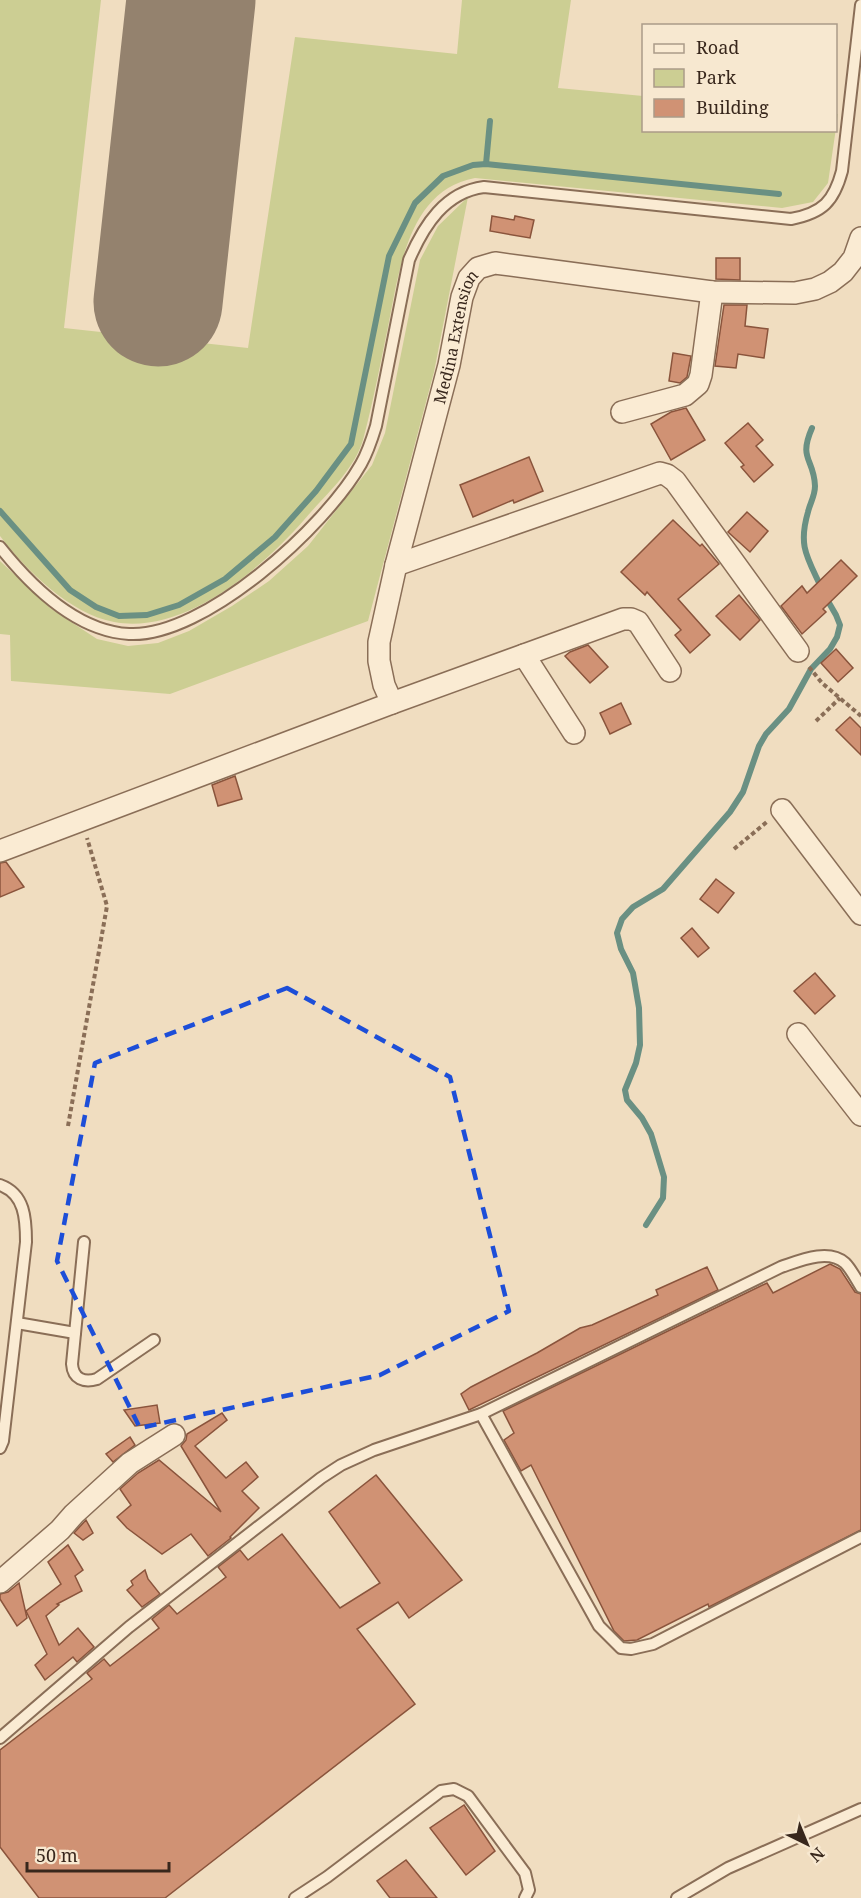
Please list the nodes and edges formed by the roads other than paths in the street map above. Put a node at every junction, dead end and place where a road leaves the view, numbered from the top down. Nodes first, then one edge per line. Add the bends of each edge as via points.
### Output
1 (861, 5) edge
2 (861, 238) edge
3 (712, 292) junction
4 (622, 412) dead end
5 (0, 547) edge
6 (396, 565) junction
7 (798, 651) road end
8 (524, 655) junction
9 (670, 671) dead end
10 (392, 703) junction
11 (574, 733) dead end
12 (782, 810) road end
13 (0, 850) edge
14 (861, 914) edge
15 (798, 1034) dead end
16 (861, 1115) edge
17 (0, 1185) edge
18 (84, 1242) dead end
19 (861, 1287) edge
20 (17, 1323) junction
21 (75, 1333) junction
22 (154, 1340) dead end
23 (481, 1414) junction
24 (174, 1435) dead end
25 (0, 1448) edge
26 (861, 1537) edge
27 (0, 1582) edge
28 (0, 1738) edge
29 (861, 1809) edge
30 (295, 1898) edge
31 (525, 1898) edge
32 (677, 1898) edge

1 - 5 lane via 842,171 837,190 809,216 792,219 484,186 460,192 447,201 409,260 376,426 360,465 329,507 292,546 216,605 187,621 156,631 130,634 104,630 54,602
2 - 3 street, Medina Extension via 854,258 843,272 815,289 795,293
3 - 4 street via 698,384 685,395
3 - 6 street, Medina Extension via 495,263 478,268 469,278 462,297 449,365
6 - 7 street via 660,473 675,481
6 - 10 street, Medina Extension via 379,642 384,685
8 - 9 street via 631,619 644,629
8 - 10 street
8 - 11 street
10 - 13 street
12 - 14 street
15 - 16 street
17 - 20 lane via 16,1195 26,1224
18 - 21 lane
19 - 23 lane via 846,1264 832,1256 781,1267
20 - 21 lane
20 - 25 lane
21 - 22 lane via 72,1370 81,1380 88,1381
23 - 26 lane via 599,1626 621,1648 653,1644
23 - 28 lane via 374,1450 321,1478 129,1627
24 - 27 street via 130,1463
29 - 32 lane via 728,1868
30 - 31 lane via 441,1791 454,1789 468,1796 525,1873 529,1890

